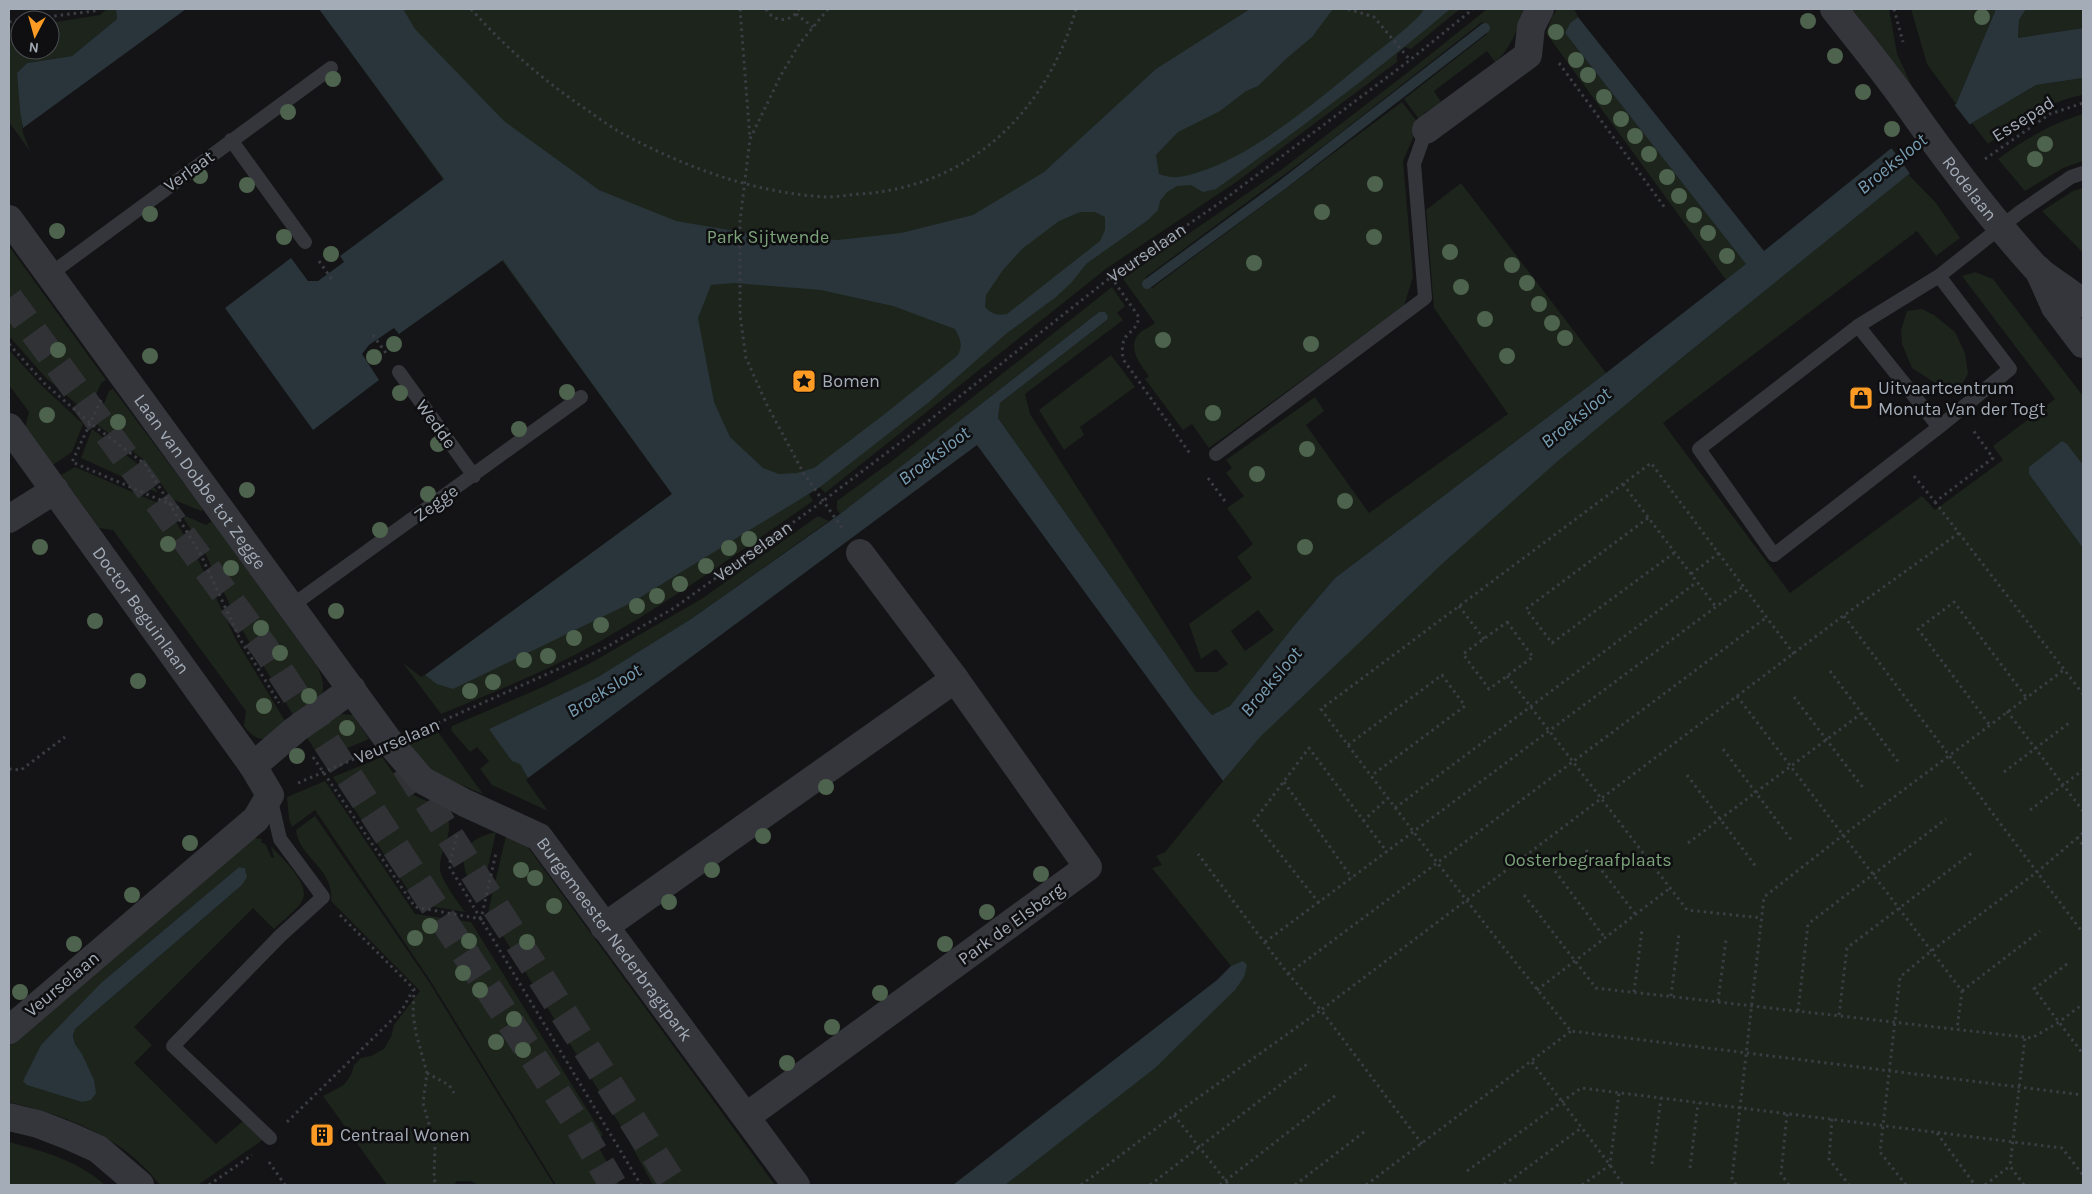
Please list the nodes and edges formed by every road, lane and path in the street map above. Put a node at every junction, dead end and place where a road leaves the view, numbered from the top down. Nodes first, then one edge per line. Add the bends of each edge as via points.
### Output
1 (98, 9) edge
2 (472, 9) edge
3 (740, 9) edge
4 (766, 9) edge
5 (799, 9) edge
6 (828, 9) edge
7 (1076, 9) edge
8 (1348, 9) edge
9 (1473, 9) edge
10 (1834, 9) edge
11 (796, 14) junction
12 (60, 16) edge
13 (1536, 18) edge
14 (813, 27) junction
15 (1410, 60) junction
16 (331, 68) dead end
17 (2083, 103) edge
18 (1426, 130) joint
19 (750, 139) junction
20 (231, 140) junction
21 (1980, 163) dead end
22 (2083, 173) edge
23 (744, 184) junction
24 (1665, 208) dead end
25 (9, 220) edge
26 (2000, 228) junction
27 (305, 242) dead end
28 (323, 267) dead end
29 (2038, 269) junction
30 (49, 275) junction
31 (1111, 276) junction
32 (1939, 276) junction
33 (333, 281) dead end
34 (2083, 304) edge
35 (1858, 326) junction
36 (373, 335) dead end
37 (378, 343) dead end
38 (9, 344) edge
39 (2083, 344) edge
40 (399, 372) dead end
41 (123, 374) junction
42 (581, 397) dead end
43 (1959, 411) junction
44 (90, 423) junction
45 (9, 427) edge
46 (1940, 427) junction
47 (1216, 454) dead end
48 (1193, 457) dead end
49 (1204, 473) dead end
50 (474, 476) junction
51 (1918, 480) dead end
52 (1623, 484) junction
53 (55, 490) junction
54 (823, 502) junction
55 (1936, 502) junction
56 (168, 504) junction
57 (1226, 504) dead end
58 (219, 505) junction
59 (830, 512) dead end
60 (1648, 518) junction
61 (9, 519) edge
62 (1959, 533) junction
63 (1674, 552) junction
64 (860, 553) dead end
65 (1719, 553) junction
66 (1691, 574) junction
67 (1697, 582) junction
68 (1744, 586) junction
69 (1459, 606) junction
70 (290, 607) junction
71 (1716, 607) junction
72 (1844, 616) junction
73 (1767, 618) junction
74 (1484, 639) junction
75 (1794, 654) junction
76 (2065, 669) junction
77 (1830, 671) dead end
78 (1507, 676) junction
79 (955, 679) junction
80 (352, 690) junction
81 (2083, 694) edge
82 (1737, 696) junction
83 (1794, 697) dead end
84 (2026, 697) junction
85 (1531, 706) junction
86 (2007, 711) junction
87 (1862, 713) junction
88 (2069, 723) dead end
89 (1989, 724) junction
90 (295, 730) junction
91 (1550, 731) junction
92 (64, 738) dead end
93 (1826, 739) junction
94 (391, 744) junction
95 (1348, 745) junction
96 (2035, 748) junction
97 (1722, 749) dead end
98 (1949, 755) junction
99 (1574, 762) junction
100 (1900, 764) dead end
101 (253, 766) junction
102 (1790, 767) junction
103 (9, 769) edge
104 (2083, 770) edge
105 (324, 772) junction
106 (2004, 772) dead end
107 (1687, 775) dead end
108 (1371, 776) junction
109 (1284, 782) junction
110 (2063, 785) junction
111 (1864, 789) dead end
112 (1756, 793) junction
113 (270, 795) junction
114 (1388, 798) junction
115 (1602, 798) junction
116 (465, 803) junction
117 (1395, 808) junction
118 (2030, 810) dead end
119 (2083, 811) edge
120 (1720, 819) junction
121 (1946, 819) dead end
122 (1363, 820) junction
123 (504, 822) junction
124 (1413, 832) junction
125 (2083, 832) edge
126 (1842, 836) junction
127 (2077, 837) junction
128 (1793, 842) dead end
129 (1688, 843) dead end
130 (2083, 845) edge
131 (1586, 850) dead end
132 (1386, 852) junction
133 (1973, 852) dead end
134 (1198, 854) dead end
135 (1437, 864) junction
136 (1757, 868) dead end
137 (1554, 871) dead end
138 (2037, 872) junction
139 (1871, 874) junction
140 (1352, 878) junction
141 (1670, 888) junction
142 (1524, 895) dead end
143 (323, 897) junction
144 (1468, 899) junction
145 (1319, 903) junction
146 (1897, 909) junction
147 (1636, 915) junction
148 (1762, 918) junction
149 (481, 919) junction
150 (604, 927) junction
151 (1642, 930) dead end
152 (2040, 931) dead end
153 (2083, 933) edge
154 (1679, 934) dead end
155 (1605, 938) junction
156 (1726, 940) dead end
157 (1265, 942) junction
158 (1930, 952) junction
159 (1575, 961) junction
160 (2066, 964) dead end
161 (1288, 974) junction
162 (414, 989) junction
163 (1537, 990) junction
164 (1634, 992) junction
165 (1962, 992) junction
166 (1671, 996) junction
167 (1718, 1002) junction
168 (2083, 1004) edge
169 (1752, 1006) junction
170 (1321, 1010) junction
171 (1798, 1011) junction
172 (1839, 1015) junction
173 (1895, 1022) junction
174 (2059, 1022) junction
175 (1957, 1029) junction
176 (9, 1030) edge
177 (1571, 1032) junction
178 (2025, 1037) junction
179 (1746, 1053) junction
180 (2083, 1054) edge
181 (1310, 1062) dead end
182 (1532, 1062) junction
183 (1890, 1071) junction
184 (428, 1073) junction
185 (2019, 1087) junction
186 (454, 1093) dead end
187 (1619, 1094) junction
188 (1336, 1095) dead end
189 (2083, 1095) edge
190 (1661, 1098) junction
191 (1561, 1101) junction
192 (1698, 1103) junction
193 (1740, 1108) junction
194 (1786, 1114) junction
195 (1174, 1115) junction
196 (747, 1116) junction
197 (9, 1117) edge
198 (1832, 1119) junction
199 (1883, 1126) junction
200 (1581, 1128) junction
201 (1364, 1132) dead end
202 (1936, 1133) junction
203 (270, 1138) junction
204 (2012, 1142) junction
205 (1422, 1144) junction
206 (1199, 1147) junction
207 (260, 1149) junction
208 (1652, 1164) dead end
209 (1610, 1165) junction
210 (2010, 1166) junction
211 (1690, 1168) dead end
212 (1467, 1171) dead end
213 (2083, 1175) edge
214 (1226, 1181) junction
215 (140, 1185) edge
216 (209, 1185) edge
217 (285, 1185) edge
218 (436, 1185) edge
219 (641, 1185) edge
220 (796, 1185) edge
221 (1081, 1185) edge
222 (1150, 1185) edge
223 (1220, 1185) edge
224 (1229, 1185) edge
225 (1295, 1185) edge
226 (1366, 1185) edge
227 (1504, 1185) edge
228 (1582, 1185) edge
229 (1623, 1185) edge
230 (1736, 1185) edge
231 (1789, 1185) edge
232 (1849, 1185) edge
233 (1906, 1185) edge
234 (1975, 1185) edge
235 (1985, 1185) edge
236 (2024, 1185) edge

1 - 12 path
2 - 23 path via 529,67 624,134 709,173
3 - 19 path
4 - 11 path via 781,20
5 - 11 path
6 - 14 path
7 - 23 path via 1061,52 1020,116 994,143 964,163 928,181 867,194 827,197
8 - 15 path via 1374,17
9 - 15 path, Veurselaan
10 - 26 street, Rodelaan
11 - 14 path
13 - 18 street via 1528,55
13 - 24 path
14 - 19 path via 781,75
15 - 31 path, Veurselaan via 1221,202
16 - 20 lane, Verlaat
17 - 21 path, Essepad via 2050,114
18 - 47 lane via 1414,164 1425,298
19 - 23 path
20 - 27 lane
20 - 30 lane, Verlaat
22 - 26 lane via 2071,177
23 - 54 path via 740,221 740,315 746,358 792,454
25 - 30 street, Laan van Dobbe tot Zegge
26 - 29 street, Rodelaan
26 - 32 lane
28 - 33 path
29 - 34 street, Rodelaan via 2073,293
29 - 39 street, Rodelaan via 2054,307
30 - 41 street, Laan van Dobbe tot Zegge
31 - 48 path via 1140,318 1138,325 1126,334 1123,360
31 - 54 path, Veurselaan
32 - 35 lane
32 - 43 lane via 2010,369
35 - 46 lane
35 - 46 lane via 1699,449 1774,555
36 - 37 path
38 - 44 path via 45,384
40 - 50 lane, Wedde
41 - 44 path via 108,385
41 - 58 street, Laan van Dobbe tot Zegge
42 - 50 lane, Zegge
43 - 46 lane
43 - 55 path via 1993,458
44 - 56 path via 145,464
44 - 56 path via 72,462
45 - 53 street, Doctor Beguinlaan
49 - 57 path
50 - 70 lane, Zegge
51 - 55 path
52 - 60 path
52 - 65 path via 1651,463
52 - 69 path
53 - 61 street
53 - 101 street, Doctor Beguinlaan
54 - 59 path
54 - 94 path, Veurselaan via 674,608 605,648
55 - 62 path
56 - 58 path via 201,518
56 - 90 path via 200,553 240,639
58 - 70 street, Laan van Dobbe tot Zegge
60 - 63 path
60 - 63 path via 1526,609 1552,643
62 - 72 path
62 - 76 path
63 - 66 path
64 - 79 street, Park de Elsberg
65 - 66 path
65 - 68 path
66 - 67 path
67 - 71 path
67 - 85 path
68 - 71 path
68 - 73 path
69 - 74 path
69 - 95 path via 1321,709
70 - 80 street, Laan van Dobbe tot Zegge
71 - 91 path
72 - 75 path
72 - 98 path
73 - 75 path
73 - 99 path
74 - 78 path via 1463,654 1489,689
74 - 78 path via 1507,622 1533,657
75 - 82 path
76 - 81 path
76 - 84 path
77 - 87 path
78 - 85 path
79 - 150 street
79 - 196 street, Park de Elsberg via 1088,867
80 - 90 street
80 - 94 street, Laan van Dobbe tot Zegge
82 - 102 path
82 - 115 path
83 - 93 path
84 - 86 path
84 - 89 path via 1954,602 1918,629
85 - 91 path
85 - 117 path
86 - 89 path
86 - 96 path
87 - 93 path
87 - 100 path
88 - 96 path
89 - 98 path
90 - 101 street
90 - 105 path
91 - 99 path
91 - 124 path
92 - 103 path via 21,770
93 - 102 path
93 - 111 path
94 - 105 path, Veurselaan
94 - 116 street, Burgemeester Nederbragtpark via 422,780
95 - 108 path
95 - 108 path via 1442,675 1465,706
96 - 106 path
96 - 110 path
97 - 112 path
98 - 126 path
98 - 138 path
99 - 115 path
99 - 135 path
101 - 113 street, Doctor Beguinlaan
102 - 112 path
102 - 126 path
104 - 110 path
105 - 113 path, Veurselaan
105 - 149 path via 416,907
107 - 120 path
108 - 114 path
109 - 122 path via 1309,748
109 - 140 path
109 - 145 path via 1254,821
110 - 118 path
110 - 119 path
112 - 120 path
112 - 128 path
113 - 143 lane via 280,839
113 - 176 street, Veurselaan via 256,819
114 - 117 path
114 - 122 path
115 - 141 path
115 - 144 path
116 - 123 street, Burgemeester Nederbragtpark
116 - 149 path via 450,866
117 - 124 path
120 - 129 path
120 - 136 path
121 - 139 path
122 - 132 path
123 - 149 path
123 - 150 street, Burgemeester Nederbragtpark via 539,837
124 - 132 path
124 - 135 path
125 - 127 path
126 - 139 path
126 - 148 path via 1764,897
127 - 130 path
127 - 138 path
131 - 147 path
132 - 140 path
133 - 146 path
134 - 157 path
135 - 144 path
135 - 161 path
137 - 155 path
138 - 153 path
138 - 158 path
139 - 146 path
139 - 171 path via 1808,924
140 - 145 path
141 - 147 path
141 - 148 path via 1687,910
142 - 159 path
143 - 162 path
143 - 203 lane via 280,936 173,1046
144 - 163 path
144 - 170 path
145 - 157 path
146 - 158 path
146 - 172 path via 1847,948
147 - 155 path
148 - 169 path
149 - 219 path
150 - 196 street, Burgemeester Nederbragtpark
151 - 164 path
152 - 165 path
154 - 166 path
155 - 159 path
156 - 167 path
157 - 161 path
158 - 165 path
158 - 173 path via 1900,977
159 - 163 path
159 - 164 path via 1596,988
160 - 174 path via 2034,989
161 - 170 path
162 - 184 path via 414,1024
162 - 203 path via 402,1010
163 - 177 path
164 - 166 path
165 - 175 path
166 - 167 path
167 - 169 path
168 - 174 path
169 - 171 path
169 - 179 path
170 - 195 path
170 - 205 path
171 - 172 path
172 - 173 path
173 - 175 path
173 - 183 path
174 - 178 path via 2032,1038
174 - 180 path
175 - 178 path
177 - 179 path
177 - 182 path
178 - 185 path
179 - 183 path
179 - 193 path
181 - 206 path
182 - 191 path
182 - 205 path
183 - 185 path
183 - 199 path
184 - 186 path via 449,1085
184 - 218 path via 423,1103 435,1145
185 - 189 path
185 - 204 path
187 - 190 path
187 - 191 path via 1581,1088
187 - 209 path
188 - 214 path
190 - 192 path
190 - 208 path
191 - 200 path
191 - 212 path
192 - 193 path
192 - 211 path
193 - 194 path
193 - 230 path via 1732,1178
194 - 198 path
194 - 231 path via 1780,1174
195 - 206 path
195 - 221 path
196 - 220 street, Burgemeester Nederbragtpark
197 - 215 street via 46,1127 98,1149
198 - 199 path
198 - 232 path via 1829,1159
199 - 202 path
199 - 233 path via 1880,1152
200 - 209 path
200 - 227 path
201 - 225 path
202 - 204 path
202 - 234 path
203 - 207 path
204 - 210 path
204 - 213 path via 2062,1148
205 - 226 path
206 - 214 path
206 - 222 path
207 - 216 path
207 - 217 path
209 - 228 path
209 - 229 path
210 - 235 path
210 - 236 path
214 - 223 path
214 - 224 path

